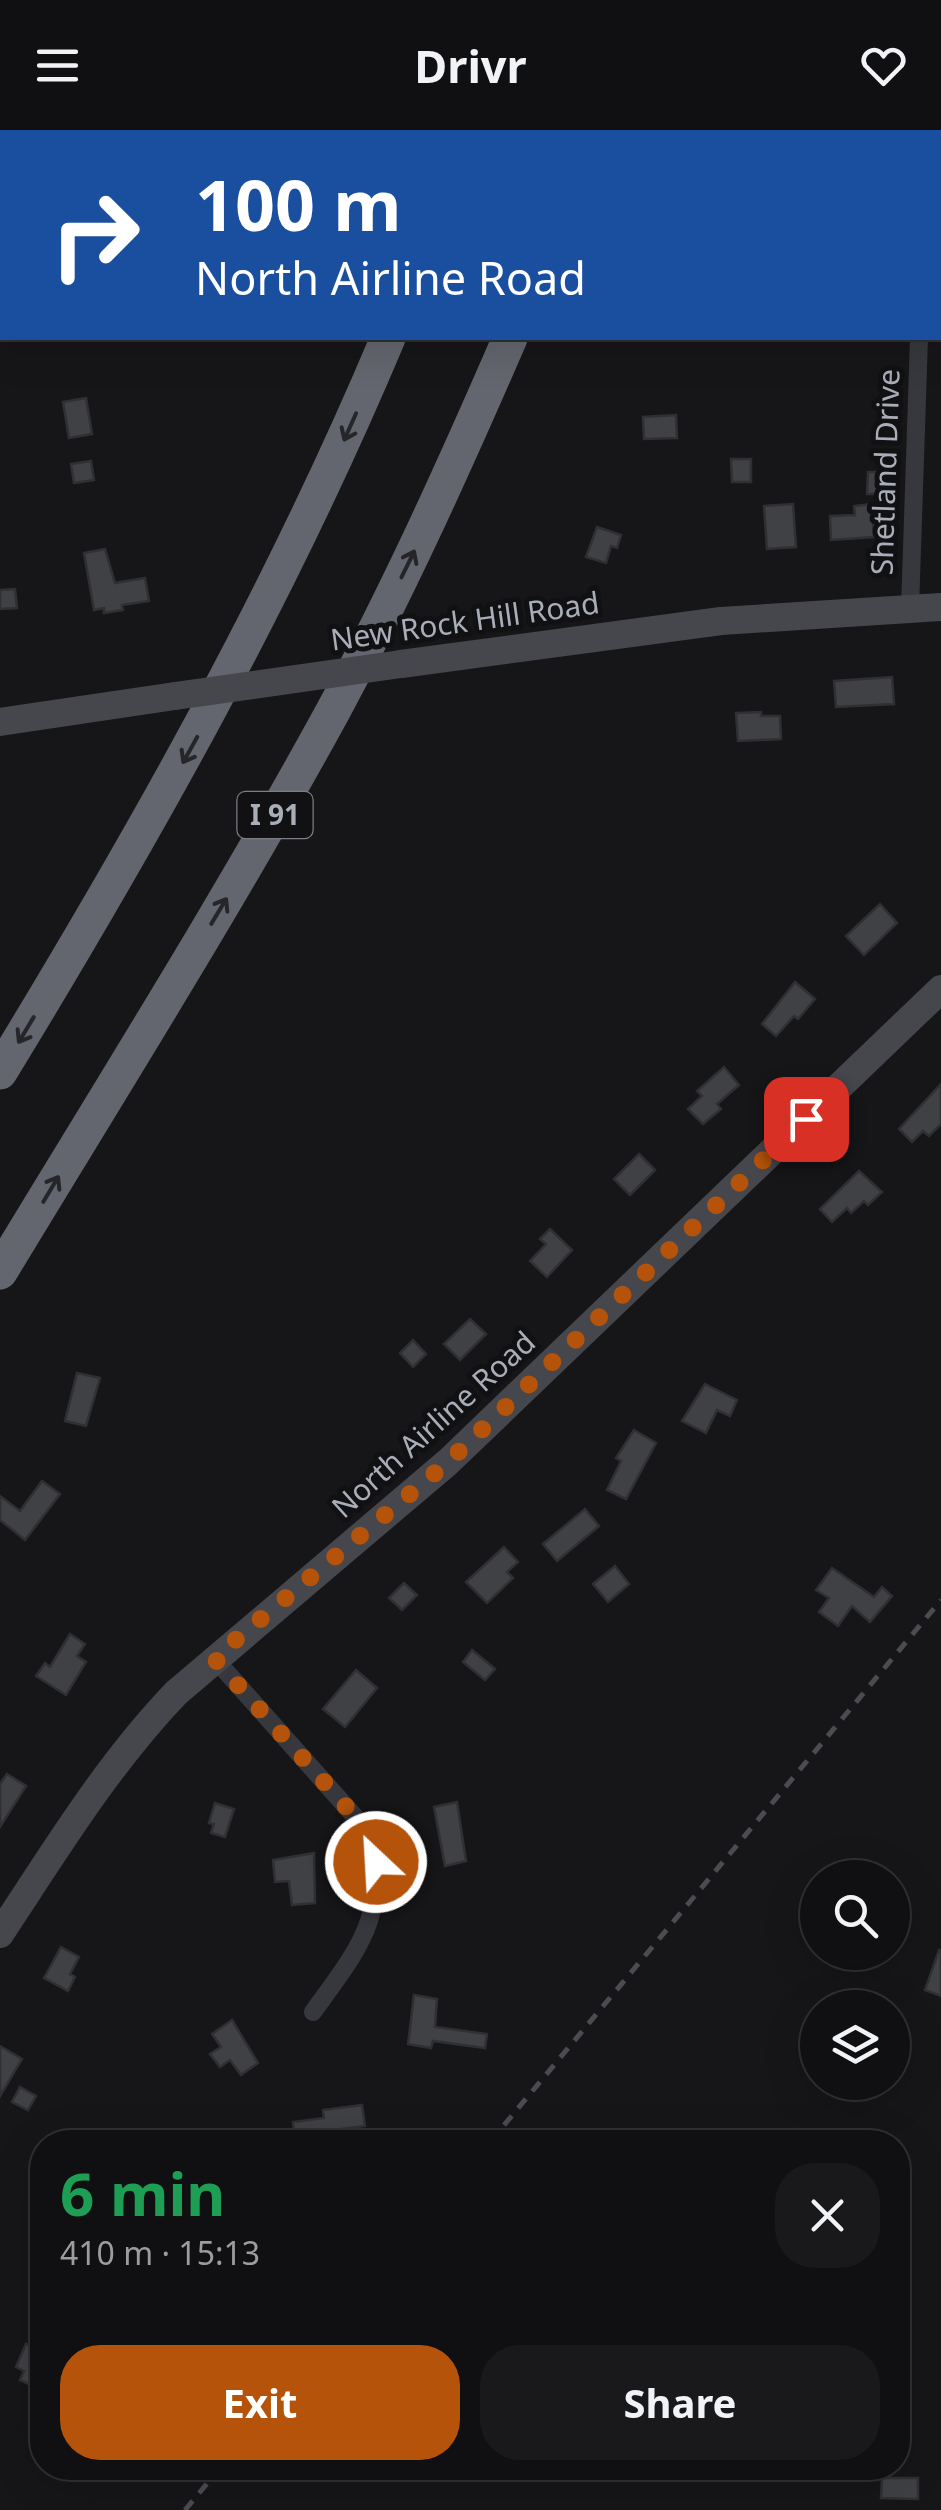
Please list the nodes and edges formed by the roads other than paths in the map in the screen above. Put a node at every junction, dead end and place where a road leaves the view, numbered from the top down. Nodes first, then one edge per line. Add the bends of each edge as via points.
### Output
1 (509, 340) edge
2 (919, 340) edge
3 (380, 347) edge
4 (941, 608) edge
5 (910, 609) junction
6 (0, 722) edge
7 (941, 988) edge
8 (0, 1072) edge
9 (0, 1272) edge
10 (214, 1658) junction
11 (0, 1934) edge
12 (313, 2012) dead end

9 -> 1 highway, I 91 via 334,710 438,502
2 - 5 street, Shetland Drive
3 -> 8 highway via 276,585 204,723
4 - 5 main road, New Rock Hill Road
5 - 6 main road, New Rock Hill Road, bridge via 721,620
7 - 10 main road, North Airline Road via 448,1462
10 - 11 main road, North Airline Road via 147,1723
10 - 12 street via 365,1828 376,1862 376,1905 356,1952

